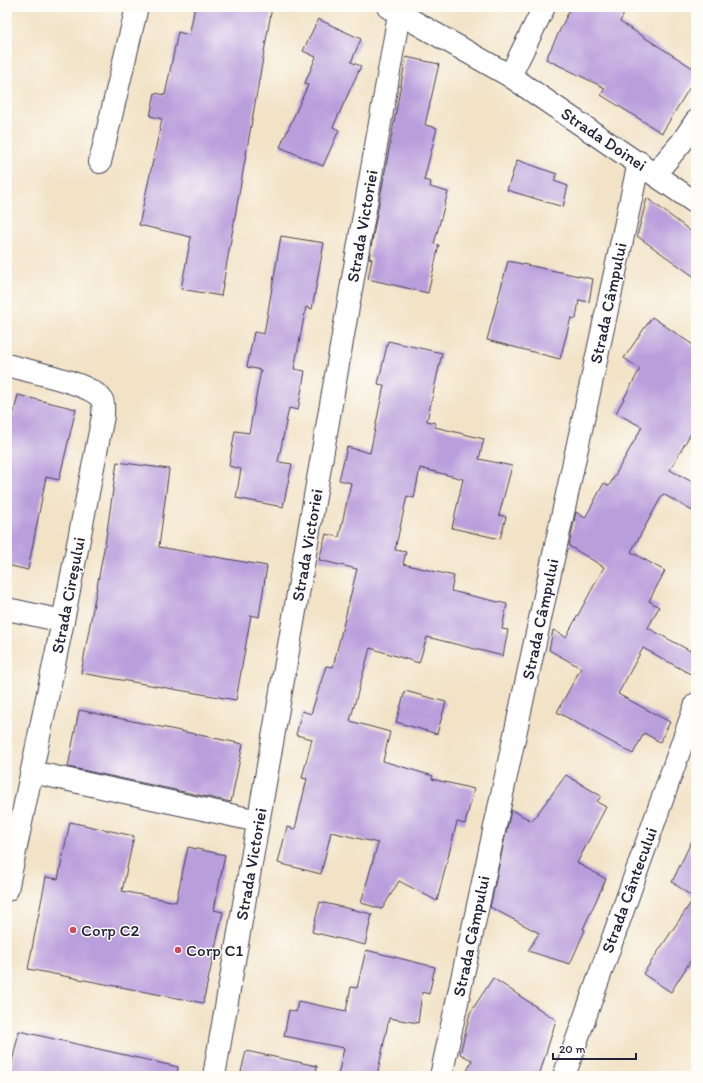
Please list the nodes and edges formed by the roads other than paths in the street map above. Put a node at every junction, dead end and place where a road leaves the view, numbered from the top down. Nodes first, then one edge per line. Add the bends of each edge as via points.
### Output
1 (137, 7) edge
2 (544, 7) edge
3 (394, 10) edge
4 (510, 76) junction
5 (696, 121) edge
6 (100, 162) dead end
7 (647, 168) junction
8 (696, 203) edge
9 (7, 366) edge
10 (7, 609) edge
11 (63, 621) junction
12 (696, 704) edge
13 (32, 772) junction
14 (258, 821) junction
15 (7, 890) edge
16 (214, 1076) edge
17 (441, 1076) edge
18 (564, 1076) edge

1 - 6 street
2 - 4 street
3 - 4 street, Strada Doinei
3 - 14 street, Strada Victoriei
4 - 7 street, Strada Doinei
5 - 7 street via 682,142
7 - 8 street, Strada Doinei
7 - 17 street, Strada Câmpului
9 - 11 street, Strada Cireșului via 82,386 94,391 103,401 103,416
10 - 11 street
11 - 13 street, Strada Cireșului
12 - 18 street, Strada Cântecului
13 - 14 street
13 - 15 street, Strada Cireșului
14 - 16 street, Strada Victoriei

